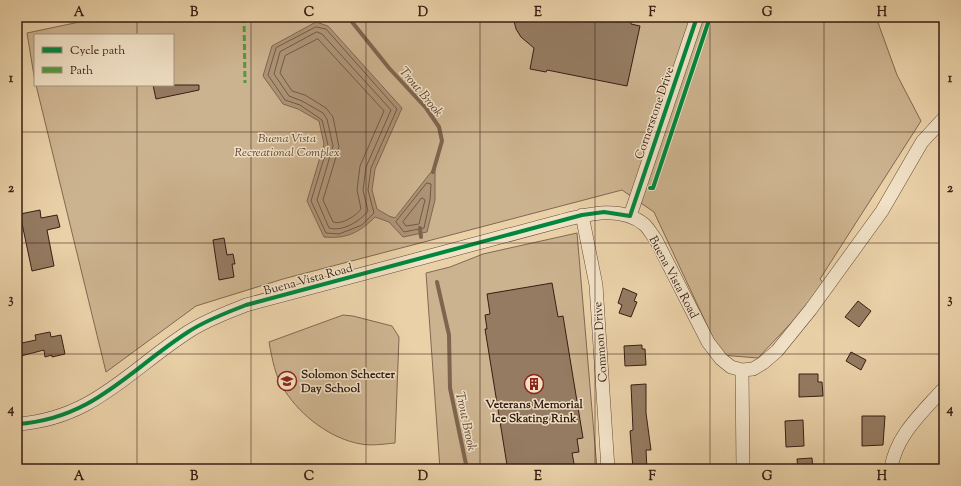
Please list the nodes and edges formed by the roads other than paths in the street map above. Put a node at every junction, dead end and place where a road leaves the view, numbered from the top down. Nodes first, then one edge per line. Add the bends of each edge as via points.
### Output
1 (697, 17) edge
2 (944, 118) edge
3 (582, 215) junction
4 (630, 216) junction
5 (742, 370) junction
6 (944, 388) edge
7 (17, 424) edge
8 (608, 469) edge
9 (743, 469) edge
10 (891, 469) edge

1 - 4 street, Cornerstone Drive
2 - 5 street via 922,142 882,212 811,309 777,351 763,363
3 - 4 street, Buena Vista Road via 604,212
3 - 7 street, Buena Vista Road via 246,305 218,316 173,342 93,402 53,418
3 - 8 street, Common Drive via 596,284
4 - 5 street, Buena Vista Road via 645,226 656,240 708,342 721,359 731,367
5 - 9 street
6 - 10 street via 906,432 896,448

